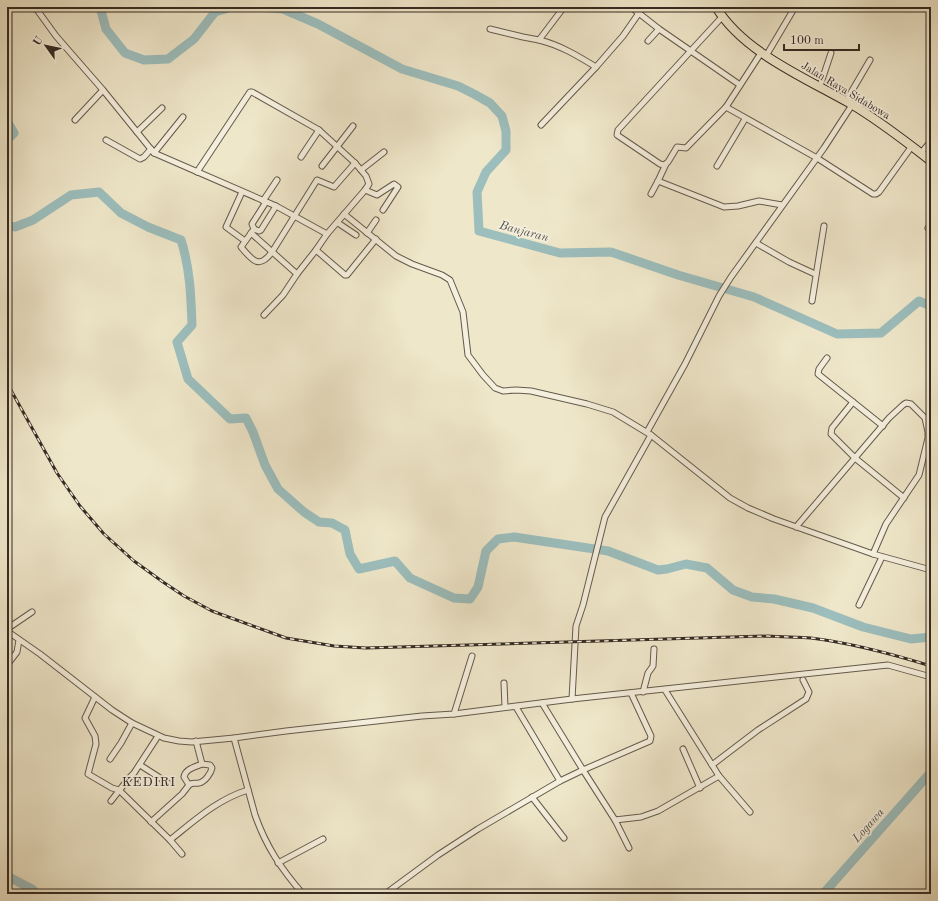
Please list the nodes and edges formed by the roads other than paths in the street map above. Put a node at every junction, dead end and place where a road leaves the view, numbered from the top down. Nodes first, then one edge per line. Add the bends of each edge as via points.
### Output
1 (35, 7) edge
2 (564, 7) edge
3 (631, 7) edge
4 (716, 7) edge
5 (795, 7) edge
6 (639, 13) junction
7 (722, 17) junction
8 (490, 29) dead end
9 (659, 29) junction
10 (539, 40) junction
11 (648, 41) dead end
12 (691, 51) junction
13 (831, 53) dead end
14 (763, 54) junction
15 (870, 60) dead end
16 (596, 67) junction
17 (740, 85) junction
18 (820, 86) junction
19 (103, 90) junction
20 (849, 103) junction
21 (726, 107) junction
22 (162, 108) dead end
23 (183, 117) dead end
24 (745, 119) junction
25 (75, 120) dead end
26 (542, 125) dead end
27 (353, 126) dead end
28 (319, 130) junction
29 (137, 132) junction
30 (106, 140) dead end
31 (931, 141) edge
32 (337, 146) junction
33 (912, 146) junction
34 (152, 151) junction
35 (384, 152) dead end
36 (921, 153) junction
37 (301, 158) dead end
38 (817, 158) junction
39 (931, 161) edge
40 (355, 163) junction
41 (666, 164) junction
42 (322, 166) dead end
43 (717, 166) dead end
44 (361, 170) junction
45 (197, 172) junction
46 (277, 180) dead end
47 (658, 181) junction
48 (365, 190) junction
49 (242, 192) junction
50 (651, 194) dead end
51 (264, 201) junction
52 (782, 205) junction
53 (276, 206) junction
54 (383, 210) dead end
55 (344, 214) junction
56 (294, 216) junction
57 (376, 220) dead end
58 (338, 223) junction
59 (824, 226) dead end
60 (253, 231) junction
61 (367, 233) junction
62 (327, 234) junction
63 (356, 235) dead end
64 (376, 240) junction
65 (245, 241) junction
66 (756, 243) junction
67 (316, 250) junction
68 (272, 252) junction
69 (297, 274) junction
70 (815, 274) junction
71 (812, 301) dead end
72 (264, 315) dead end
73 (827, 358) dead end
74 (853, 402) junction
75 (883, 426) junction
76 (930, 432) edge
77 (649, 433) junction
78 (855, 458) junction
79 (904, 498) junction
80 (796, 527) junction
81 (873, 554) junction
82 (882, 557) junction
83 (931, 570) edge
84 (859, 605) dead end
85 (32, 612) dead end
86 (7, 630) edge
87 (19, 640) junction
88 (28, 646) junction
89 (654, 649) dead end
90 (17, 652) junction
91 (472, 656) dead end
92 (7, 665) edge
93 (931, 677) edge
94 (802, 680) dead end
95 (504, 683) dead end
96 (665, 690) junction
97 (643, 692) junction
98 (631, 693) junction
99 (95, 697) junction
100 (572, 699) junction
101 (542, 703) junction
102 (505, 707) junction
103 (516, 707) junction
104 (454, 714) junction
105 (132, 723) junction
106 (158, 736) junction
107 (234, 738) junction
108 (196, 741) junction
109 (684, 749) dead end
110 (110, 759) dead end
111 (202, 764) junction
112 (140, 765) junction
113 (712, 765) junction
114 (583, 770) junction
115 (720, 776) junction
116 (560, 781) junction
117 (168, 783) dead end
118 (189, 785) junction
119 (700, 788) junction
120 (120, 790) junction
121 (248, 790) junction
122 (532, 798) junction
123 (111, 801) dead end
124 (750, 812) dead end
125 (615, 820) junction
126 (151, 822) junction
127 (564, 838) dead end
128 (323, 839) dead end
129 (170, 840) junction
130 (629, 848) dead end
131 (182, 854) dead end
132 (278, 864) junction
133 (303, 894) edge
134 (385, 894) edge

1 - 19 street via 56,36
2 - 10 street
3 - 6 street
4 - 7 highway, Jalan Raya Sidabowa
5 - 14 street
6 - 9 street
6 - 16 street
7 - 12 street
7 - 14 highway, Jalan Raya Sidabowa via 744,40
8 - 10 street
9 - 11 street
9 - 12 street
10 - 16 street via 562,47
12 - 17 street
12 - 41 street via 616,133 618,137 660,164
13 - 18 street
14 - 17 street
14 - 18 highway, Jalan Raya Sidabowa
15 - 20 street
16 - 26 street
17 - 21 street
18 - 20 highway, Jalan Raya Sidabowa
19 - 25 street
19 - 29 street
20 - 33 highway, Jalan Raya Sidabowa
20 - 38 street
21 - 24 street
21 - 41 street via 686,148 677,147
22 - 29 street
23 - 34 street
24 - 38 street
24 - 43 street
27 - 32 street
28 - 32 street
28 - 37 street
28 - 45 street via 250,92
29 - 34 street
30 - 34 street via 140,159
31 - 36 street
32 - 40 street
32 - 42 street
33 - 36 highway, Jalan Raya Sidabowa
33 - 38 street via 876,194
34 - 45 street
35 - 44 street
36 - 39 highway, Jalan Raya Sidabowa
38 - 52 street
40 - 44 street
40 - 56 street via 334,187 317,180
41 - 47 street
44 - 48 street via 369,184
45 - 49 street
46 - 51 street
47 - 50 street
47 - 52 street via 724,207 759,201
48 - 54 street via 377,195 394,184 398,187
48 - 55 street
49 - 51 street
49 - 65 street via 226,227
51 - 53 street
51 - 60 street via 252,224
52 - 66 street
53 - 56 street
53 - 60 street via 261,230
55 - 58 street
55 - 61 street
56 - 62 street
56 - 68 street
57 - 61 street
58 - 62 street
58 - 63 street
59 - 70 street
60 - 65 street
60 - 68 street
61 - 64 street
62 - 67 street
64 - 67 street via 347,275
64 - 77 street via 396,256 450,280 463,312 468,354 495,388 503,391 531,391 587,404 620,416
65 - 68 street via 242,248 257,263 267,259
66 - 70 street
66 - 77 street via 719,296
67 - 69 street
68 - 69 street
69 - 72 street via 283,295
70 - 71 street
73 - 74 street via 818,374
74 - 75 street
74 - 78 street via 830,433
75 - 76 street via 902,405 909,403 923,415
75 - 78 street
76 - 79 street via 921,472
77 - 80 street via 730,498
77 - 100 street via 607,512 576,626
78 - 79 street
78 - 80 street
79 - 81 street via 886,524
80 - 81 street
81 - 82 street
82 - 83 street
82 - 84 street
85 - 86 street
86 - 87 street
87 - 88 street
87 - 90 street
88 - 90 street
88 - 99 street
89 - 97 street via 652,666
90 - 92 street
91 - 104 street
93 - 96 street via 888,665
94 - 113 street via 809,692 806,699 758,730
95 - 102 street
96 - 97 street
96 - 113 street
97 - 98 street
98 - 100 street
98 - 114 street via 651,736 650,741
99 - 105 street
99 - 120 street via 85,718 95,736 96,744 88,774
100 - 101 street
101 - 103 street
101 - 114 street
102 - 103 street
102 - 104 street
103 - 116 street
104 - 107 street via 325,726
105 - 106 street
105 - 110 street
106 - 108 street via 179,741
106 - 112 street
107 - 108 street
107 - 121 street
108 - 111 street
109 - 119 street
111 - 118 street via 184,774
111 - 118 street via 210,765 212,771 200,783 193,782
112 - 117 street
112 - 120 street
113 - 115 street
114 - 116 street
114 - 125 street
115 - 119 street
115 - 124 street
116 - 122 street
118 - 126 street
119 - 125 street via 658,811 641,817
120 - 123 street
120 - 126 street
121 - 129 street via 210,809
121 - 132 street via 259,826
122 - 127 street
122 - 134 street via 438,855
125 - 130 street
126 - 129 street
128 - 132 street
129 - 131 street
132 - 133 street

